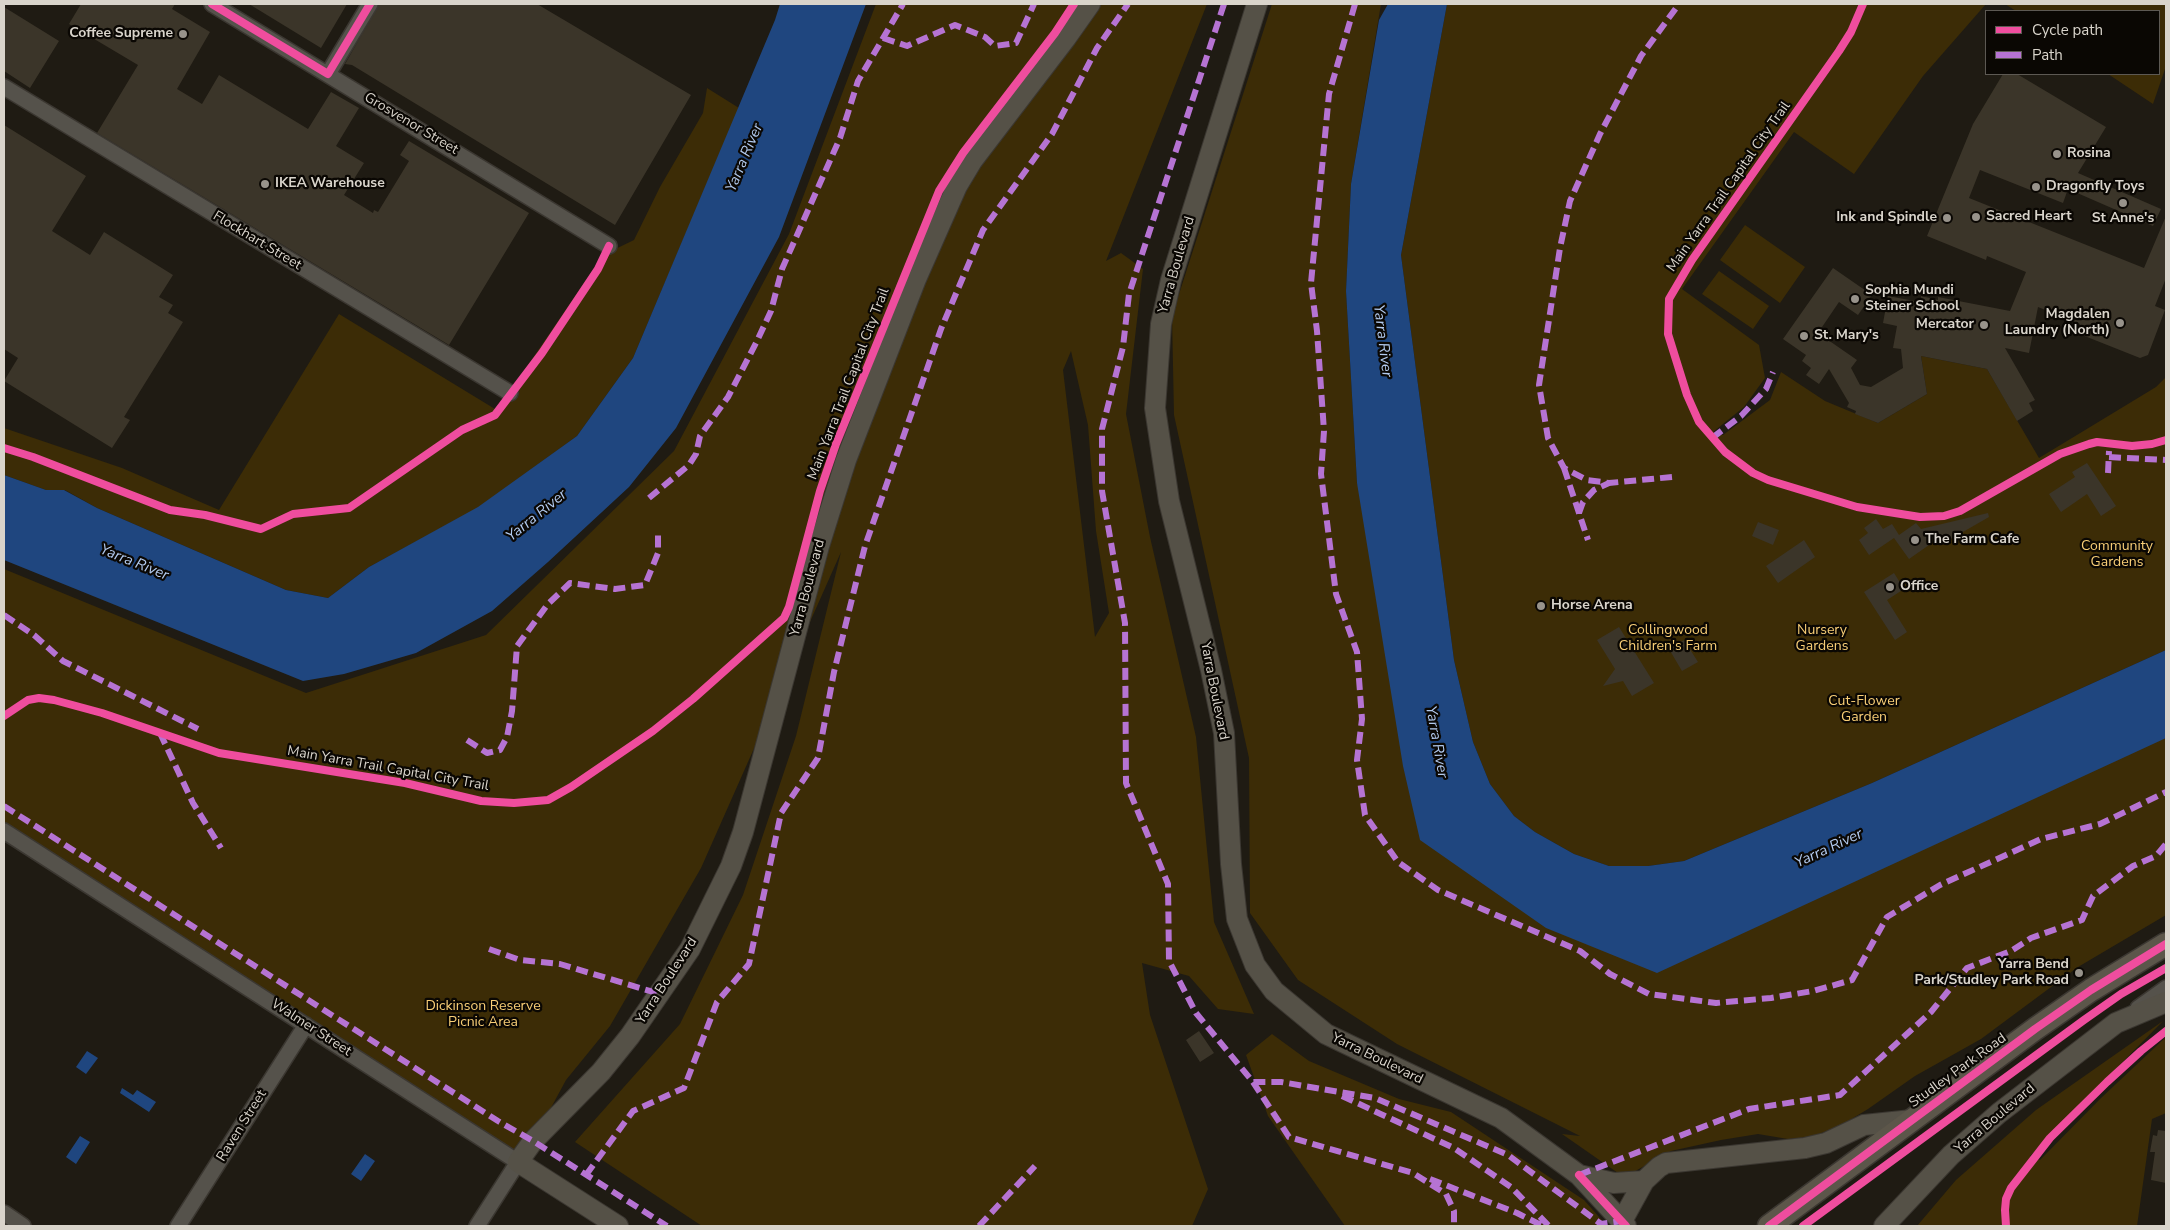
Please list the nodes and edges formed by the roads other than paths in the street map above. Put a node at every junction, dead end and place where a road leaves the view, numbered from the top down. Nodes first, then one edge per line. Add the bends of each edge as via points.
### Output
1 (212, 4) edge
2 (370, 4) edge
3 (1090, 4) edge
4 (1258, 4) edge
5 (328, 74) junction
6 (4, 87) edge
7 (609, 246) dead end
8 (510, 394) dead end
9 (4, 831) edge
10 (2166, 944) edge
11 (2166, 988) edge
12 (2166, 1002) edge
13 (2116, 1023) junction
14 (306, 1025) junction
15 (1912, 1120) junction
16 (518, 1162) junction
17 (1580, 1175) junction
18 (1644, 1181) junction
19 (4, 1213) edge
20 (1624, 1224) edge
21 (24, 1226) edge
22 (178, 1226) edge
23 (477, 1226) edge
24 (618, 1226) edge
25 (1769, 1226) edge
26 (1884, 1226) edge

1 - 5 street, Grosvenor Street
2 - 5 street
3 - 16 street, Yarra Boulevard via 972,161 957,186 916,279 846,460 819,546 743,832 723,882 690,948 630,1036 601,1072 533,1141
4 - 17 street, Yarra Boulevard via 1171,280 1161,324 1155,408 1169,501 1224,733 1237,919 1255,965 1274,990 1326,1034 1500,1118
5 - 7 street, Grosvenor Street
6 - 8 street, Flockhart Street
9 - 14 street, Walmer Street
10 - 15 main road, Studley Park Road via 2091,990
11 - 13 street, Yarra Boulevard
12 - 13 street, Yarra Boulevard
13 - 26 street, Yarra Boulevard via 1999,1113 1951,1155
14 - 16 street, Walmer Street
14 - 22 street, Raven Street
15 - 18 street via 1864,1125 1826,1143 1804,1148 1674,1161 1659,1167
15 - 25 main road, Studley Park Road
16 - 23 street
16 - 24 street, Walmer Street
17 - 18 street via 1614,1184
17 - 20 street, Yarra Boulevard
18 - 20 street
19 - 21 street

